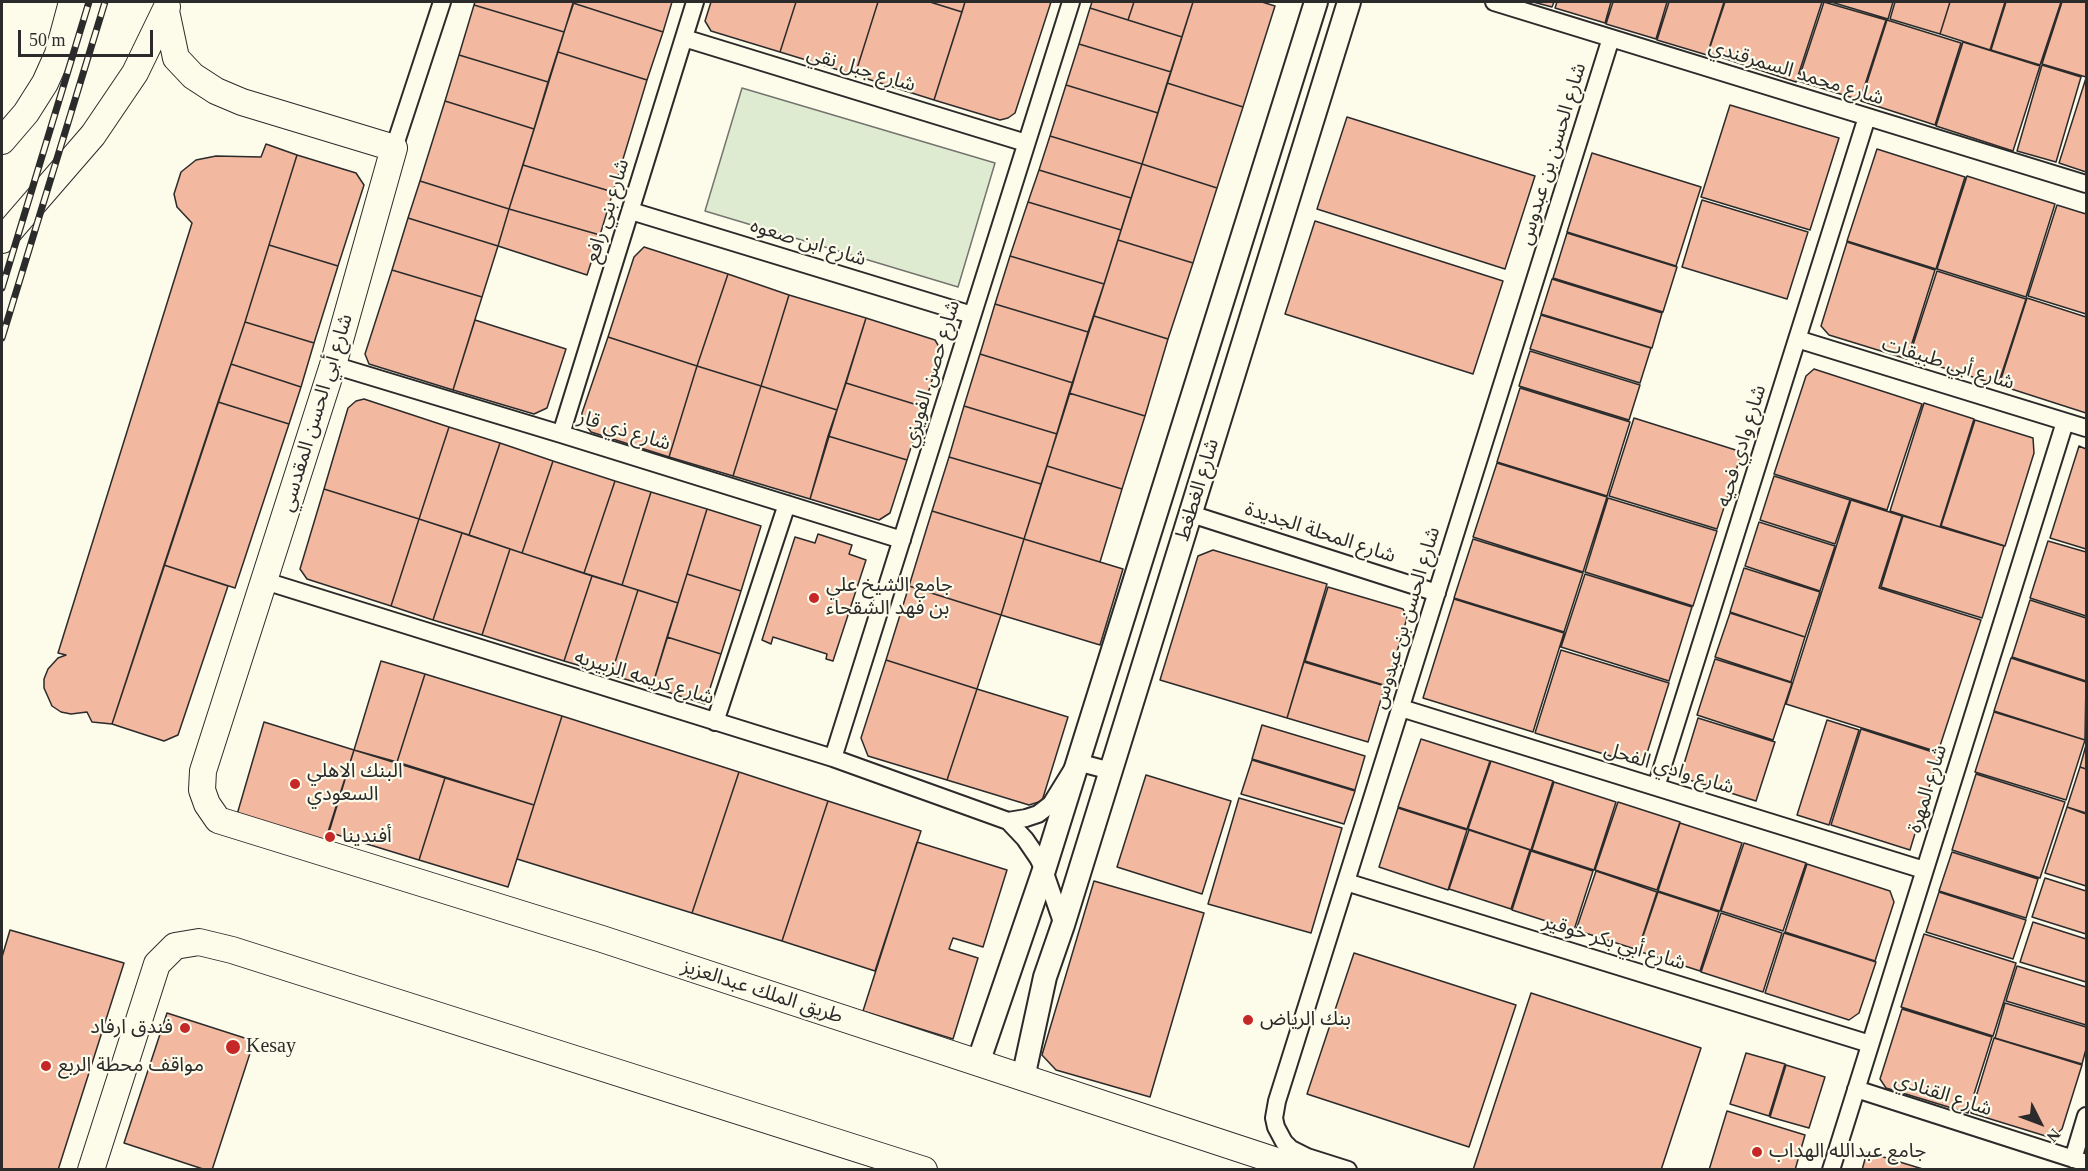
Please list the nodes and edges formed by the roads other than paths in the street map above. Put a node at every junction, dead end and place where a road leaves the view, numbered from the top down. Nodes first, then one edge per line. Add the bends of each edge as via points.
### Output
1 (72, 2) edge
2 (442, 2) edge
3 (695, 2) edge
4 (1071, 2) edge
5 (1316, 2) edge
6 (1349, 2) edge
7 (1494, 2) edge
8 (167, 6) edge
9 (684, 38) junction
10 (1611, 38) junction
11 (1867, 117) junction
12 (2, 141) edge
13 (1026, 143) junction
14 (394, 148) junction
15 (2086, 184) edge
16 (631, 211) junction
17 (2, 240) edge
18 (972, 315) junction
19 (1797, 339) junction
20 (333, 365) junction
21 (2065, 422) junction
22 (2086, 429) edge
23 (561, 434) junction
24 (787, 504) junction
25 (1191, 514) junction
26 (902, 540) junction
27 (265, 581) junction
28 (1437, 593) junction
29 (1401, 708) junction
30 (715, 722) junction
31 (833, 758) junction
32 (1077, 762) junction
33 (1111, 771) junction
34 (1656, 787) junction
35 (218, 820) joint
36 (1008, 820) junction
37 (1044, 870) junction
38 (1924, 870) junction
39 (1346, 882) junction
40 (1063, 925) junction
41 (1011, 968) junction
42 (1045, 977) junction
43 (1870, 1044) junction
44 (978, 1063) junction
45 (1023, 1077) junction
46 (1856, 1089) junction
47 (2086, 1116) edge
48 (2080, 1161) edge
49 (91, 1170) edge
50 (924, 1170) edge
51 (1304, 1170) edge
52 (1348, 1170) edge
53 (1831, 1170) edge

1 - 12 main road via 58,54 45,83
2 - 14 street, شارع أبي الحسن المقدسي
3 - 9 street, شارع بني رافع
4 - 13 street, شارع حصن الفويزي
5 - 32 street, شارع الغطغط
6 - 25 street, شارع الغطغط
7 - 10 street, شارع محمد السمرقندي
8 - 14 main road via 176,58 193,76 216,91
8 - 17 main road via 135,74 93,135
9 - 13 street, شارع جبل نقي
9 - 16 street, شارع بني رافع
10 - 11 street, شارع محمد السمرقندي
10 - 28 street, شارع الحسن بن عبدوس
11 - 15 street, شارع محمد السمرقندي
11 - 19 street, شارع وادي فحيه
13 - 18 street, شارع حصن الفويزي
14 - 20 main road, شارع أبي الحسن المقدسي
16 - 18 street, شارع ابن صعوه
16 - 23 street, شارع بني رافع
18 - 26 street, شارع حصن الفويزي
19 - 21 street, شارع أبي طبيقات
19 - 34 street, شارع وادي فحيه
20 - 23 street, شارع ذي قار
20 - 27 main road, شارع أبي الحسن المقدسي
21 - 22 street, شارع أبي طبيقات
21 - 38 street, شارع المهرة
23 - 24 street, شارع ذي قار
24 - 26 street, شارع ذي قار
24 - 30 street
25 - 28 street, شارع المحلة الجديدة
25 - 33 street, شارع الغطغط
26 - 31 street, شارع حصن الفويزي
27 - 30 street, شارع كريمه الزبيريه
27 - 35 main road, شارع أبي الحسن المقدسي via 203,771 202,790
28 - 29 street, شارع الحسن بن عبدوس
29 - 34 street, شارع وادي الفحل
29 - 39 street, شارع الحسن بن عبدوس
30 - 31 street, شارع كريمه الزبيريه
31 - 36 street, شارع كريمه الزبيريه
32 - 33 street
32 - 36 street via 1052,804 1038,814
32 - 37 street, شارع الغطغط
33 - 40 street, شارع الغطغط
34 - 38 street, شارع وادي الفحل
35 - 44 main road, طريق الملك عبدالعزيز via 602,939
36 - 37 street
37 - 40 street
37 - 41 street, شارع الغطغط
38 - 43 street, شارع المهرة
39 - 43 street, شارع أبي بكر خوقير
39 - 52 street, شارع الحسن بن عبدوس via 1274,1118 1291,1149
40 - 42 street, شارع الغطغط
41 - 42 street via 1015,979 1027,985
41 - 44 street, شارع الغطغط
42 - 45 street, شارع الغطغط
43 - 46 street, شارع المهرة
44 - 45 main road, طريق الملك عبدالعزيز
45 - 51 main road, طريق الملك عبدالعزيز
46 - 48 street, شارع القنادي
46 - 53 street, شارع المهرة
47 - 48 street
49 - 50 main road via 157,964 175,946 200,942

